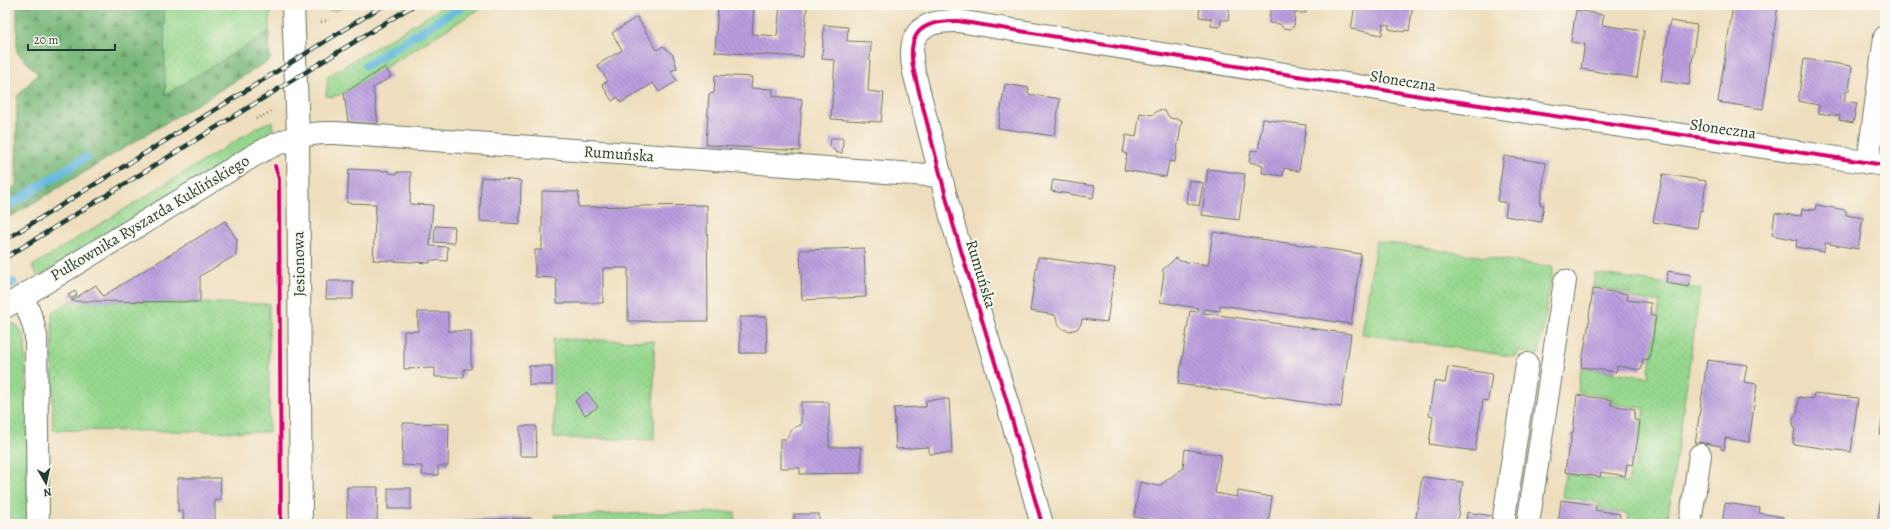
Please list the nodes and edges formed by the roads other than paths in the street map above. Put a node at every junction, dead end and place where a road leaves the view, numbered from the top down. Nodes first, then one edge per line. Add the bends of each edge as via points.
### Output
1 (293, 5) edge
2 (920, 30) joint
3 (1885, 37) edge
4 (298, 135) junction
5 (1877, 164) edge
6 (941, 176) junction
7 (1565, 281) dead end
8 (14, 301) edge
9 (1527, 364) dead end
10 (1700, 455) dead end
11 (38, 524) edge
12 (301, 524) edge
13 (1042, 524) edge
14 (1503, 524) edge
15 (1528, 524) edge
16 (1690, 524) edge

1 - 4 street, Jesionowa
2 - 5 street, Słoneczna via 936,23 958,21 1439,99
2 - 6 street, Rumuńska via 914,36 911,59
3 - 5 street
4 - 6 street, Rumuńska via 335,133
4 - 8 street, Pułkownika Ryszarda Kuklińskiego via 253,156
4 - 12 street, Jesionowa
6 - 13 street, Rumuńska
7 - 15 street
8 - 11 street via 33,323 36,336
9 - 14 street
10 - 16 street

